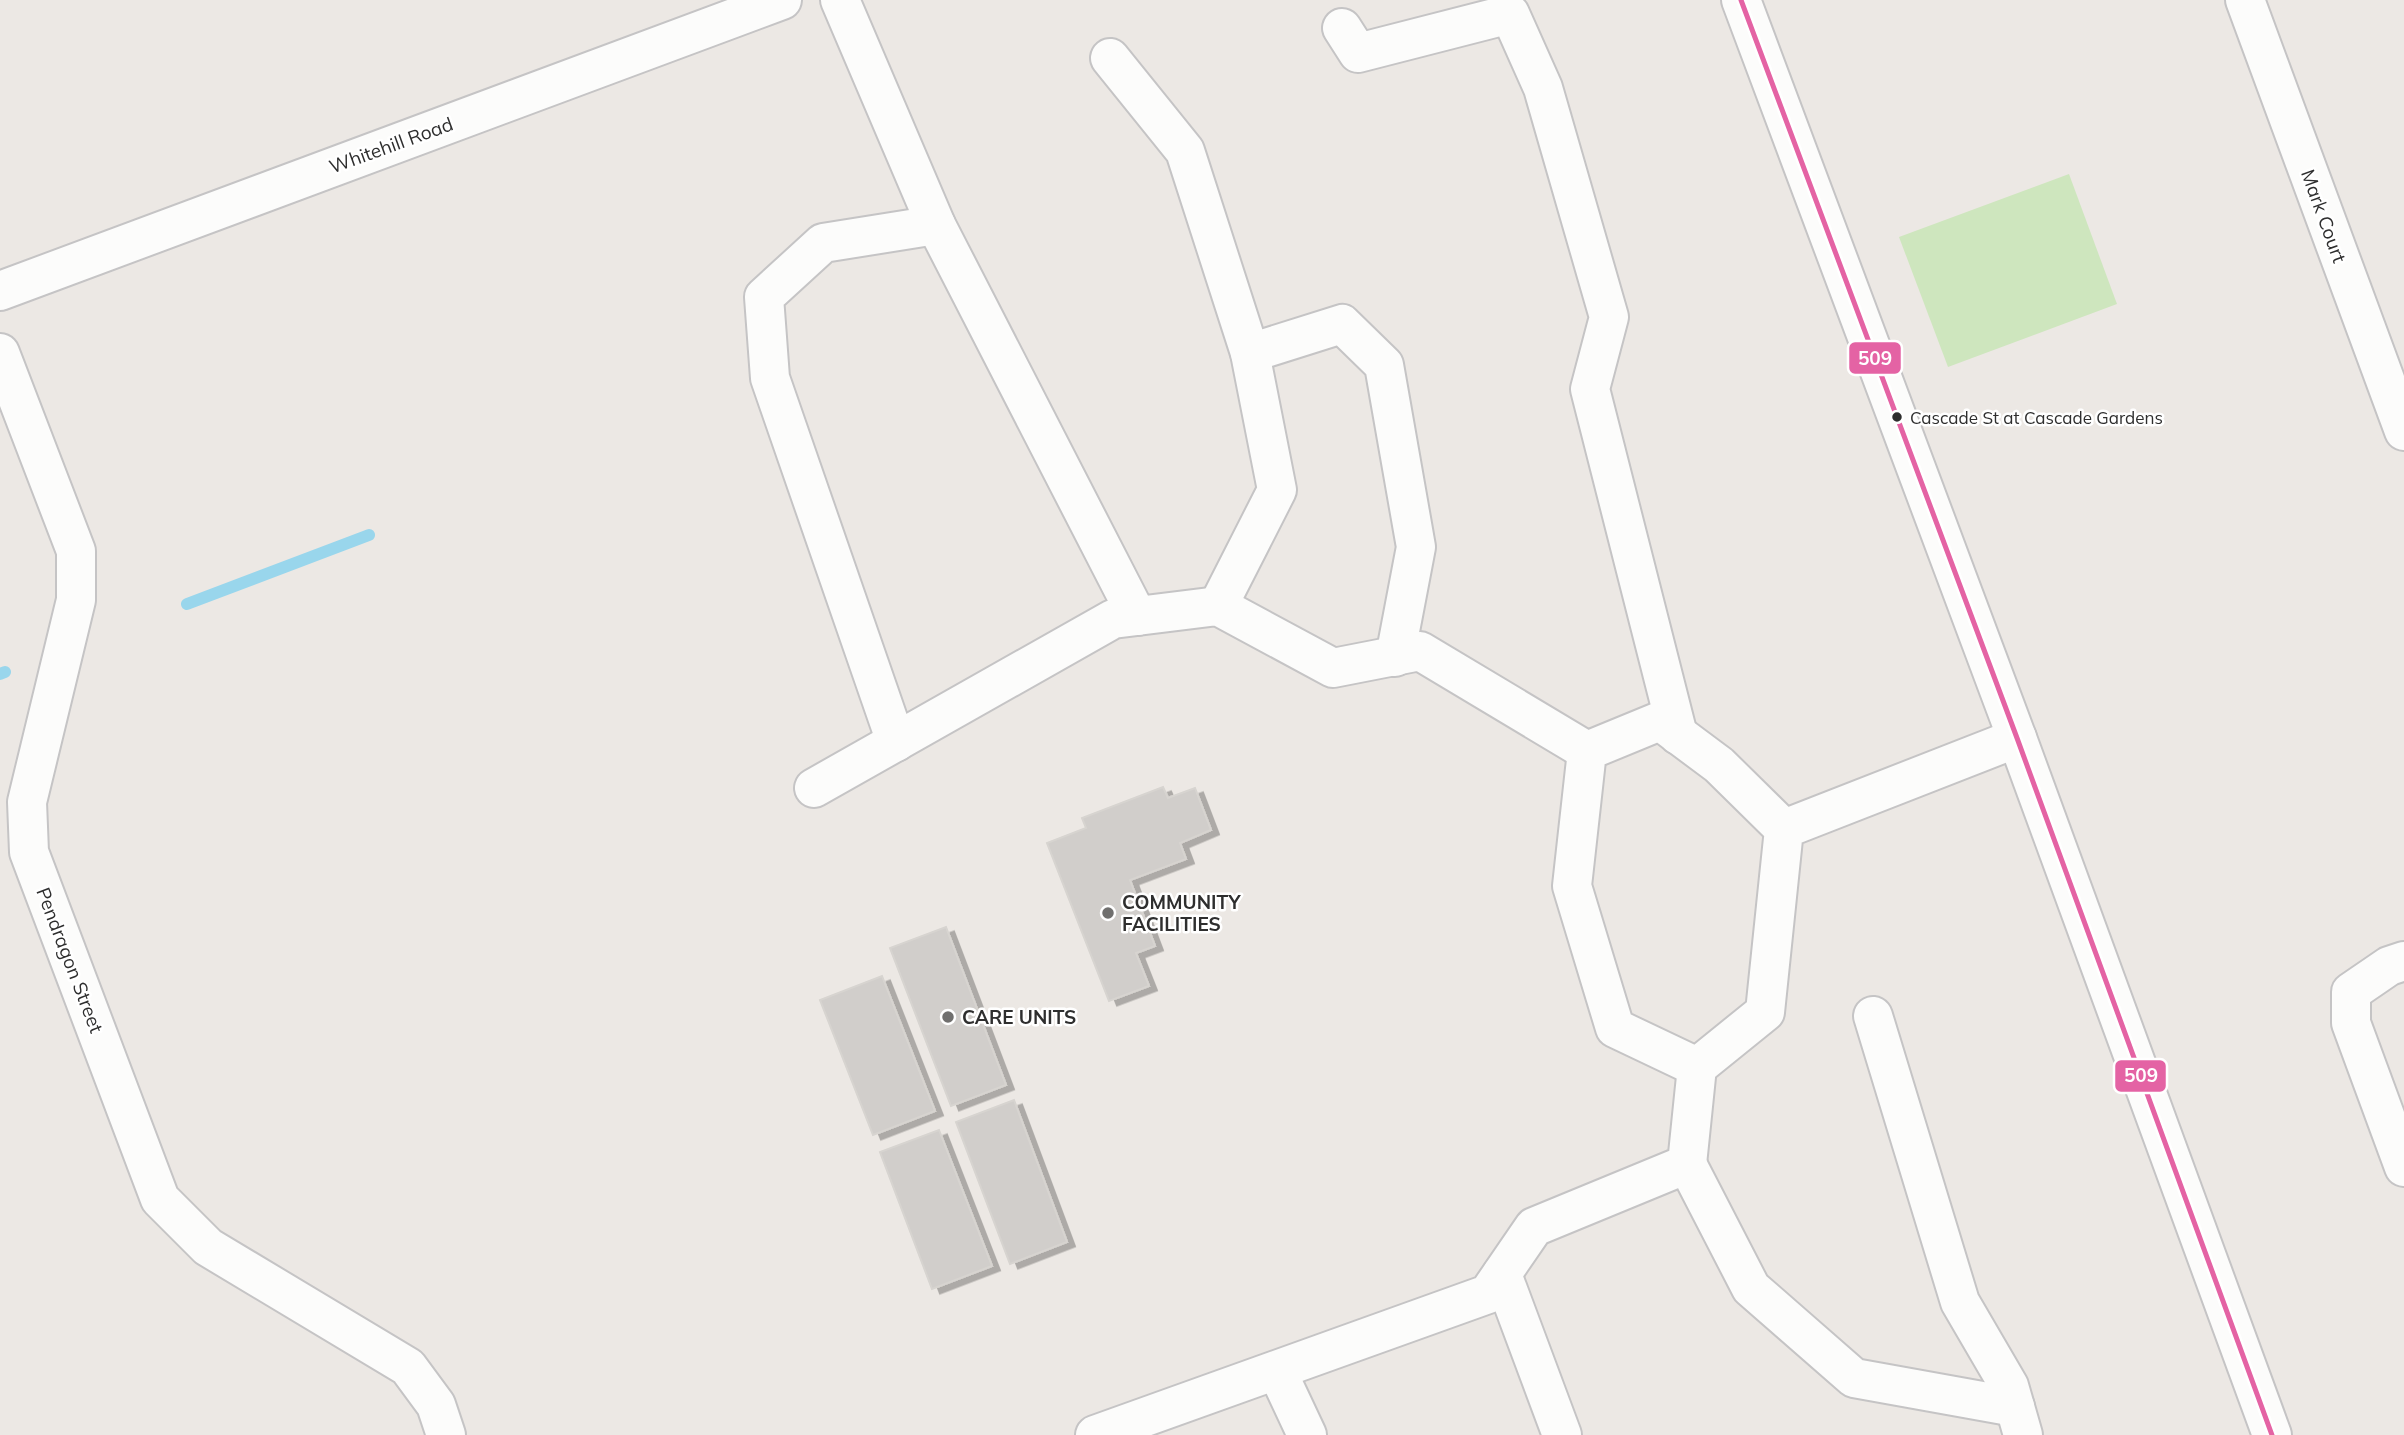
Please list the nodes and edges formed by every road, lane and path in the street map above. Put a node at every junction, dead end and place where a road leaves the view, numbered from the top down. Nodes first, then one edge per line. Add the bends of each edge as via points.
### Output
1 (782, 0) edge
2 (840, 0) edge
3 (1741, 0) edge
4 (2245, 0) edge
5 (1342, 28) dead end
6 (1110, 58) dead end
7 (936, 225) junction
8 (0, 291) edge
9 (0, 353) edge
10 (1250, 353) junction
11 (2404, 431) edge
12 (1217, 606) junction
13 (1137, 616) junction
14 (1395, 656) junction
15 (1678, 735) junction
16 (2017, 738) junction
17 (896, 742) junction
18 (1587, 751) junction
19 (814, 788) dead end
20 (1784, 829) junction
21 (2404, 961) edge
22 (1873, 1016) dead end
23 (1697, 1067) junction
24 (1688, 1164) junction
25 (2404, 1167) edge
26 (1502, 1274) junction
27 (1277, 1371) junction
28 (2019, 1421) edge
29 (446, 1435) edge
30 (1095, 1435) edge
31 (1307, 1435) edge
32 (1562, 1435) edge
33 (2272, 1435) edge

1 - 8 street, Whitehill Road
2 - 7 street
3 - 16 street
4 - 11 street, Mark Court
5 - 15 street via 1358,53 1510,14 1543,88 1609,317 1590,389
6 - 10 street via 1185,151
7 - 13 street
7 - 17 street via 822,243 764,297 770,378
9 - 29 street, Pendragon Street via 76,551 76,600 27,802 29,852 160,1199 208,1247 408,1367 436,1405
10 - 12 street via 1277,490
10 - 14 street via 1342,324 1384,365 1416,547
12 - 13 street
12 - 14 street via 1333,668
13 - 17 street via 1113,619
14 - 18 street via 1420,652
15 - 18 street via 1660,721
15 - 20 street via 1719,765
16 - 20 street
16 - 33 street
17 - 19 street
18 - 23 street via 1572,887 1615,1028
20 - 23 street via 1765,1012
21 - 25 street via 2350,992 2351,1023
22 - 28 street via 1961,1302 2009,1385
23 - 24 street
24 - 26 street via 1534,1227
24 - 28 street via 1751,1288 1854,1378
26 - 27 street via 1488,1294
26 - 32 street
27 - 30 street
27 - 31 street

